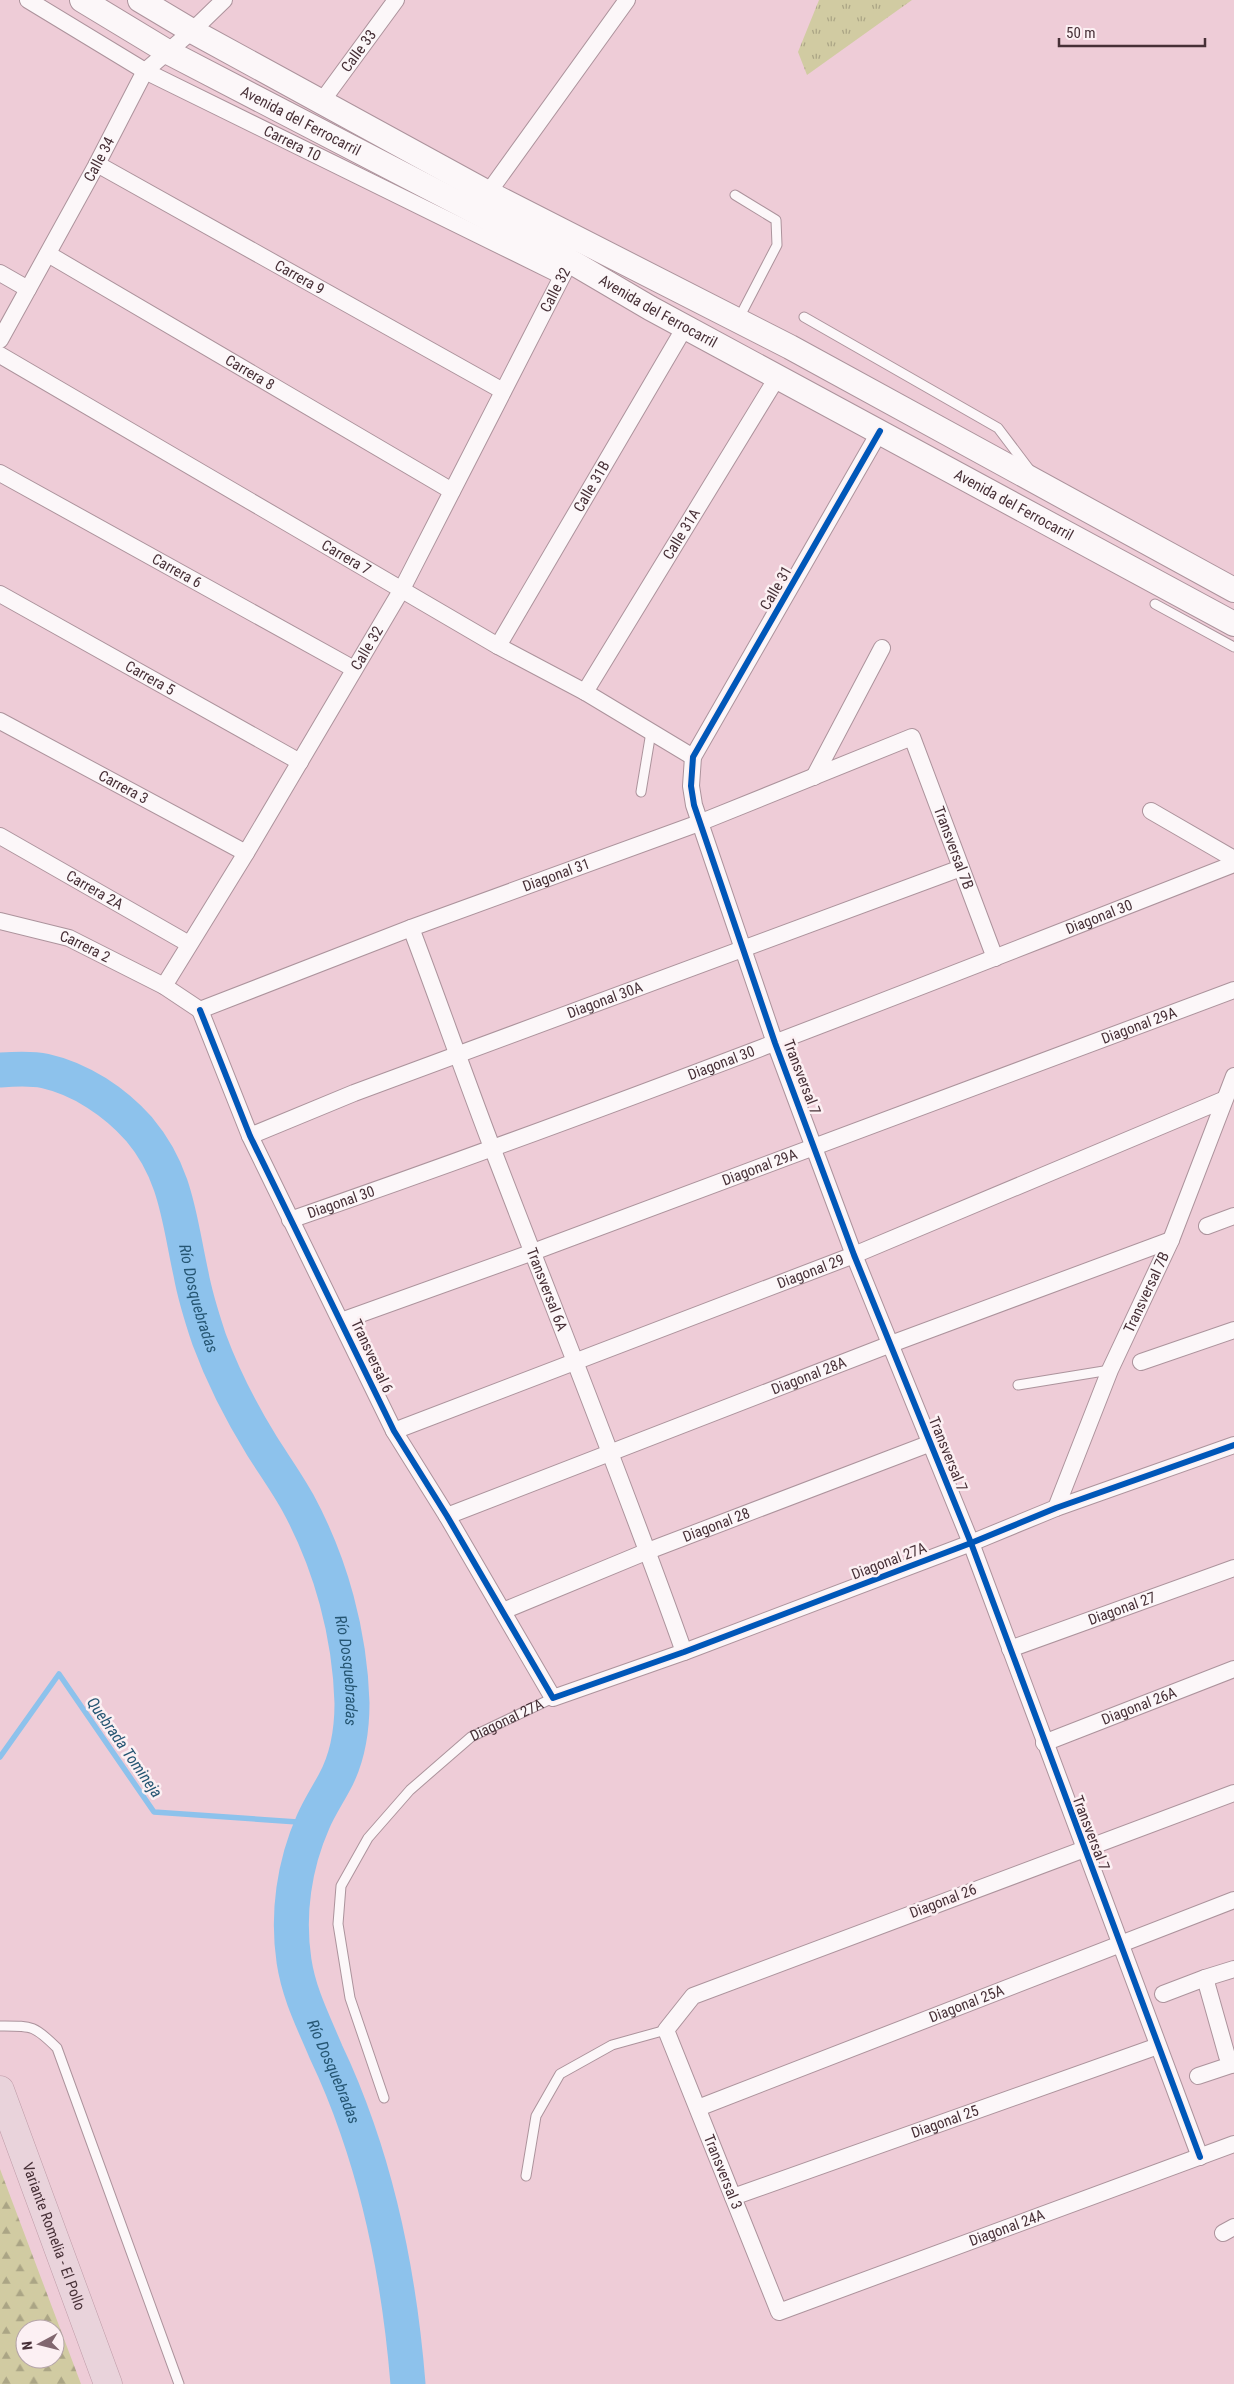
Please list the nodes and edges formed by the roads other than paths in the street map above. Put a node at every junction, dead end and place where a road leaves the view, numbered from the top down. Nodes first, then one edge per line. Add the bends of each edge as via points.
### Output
1 (28, 0) edge
2 (82, 0) edge
3 (140, 0) edge
4 (396, 0) edge
5 (627, 0) edge
6 (220, 1) edge
7 (192, 31) junction
8 (168, 52) junction
9 (145, 71) junction
10 (322, 101) junction
11 (97, 164) junction
12 (488, 193) junction
13 (735, 195) dead end
14 (48, 254) junction
15 (566, 268) junction
16 (0, 273) edge
17 (28, 289) junction
18 (804, 318) dead end
19 (738, 320) junction
20 (685, 327) junction
21 (0, 340) edge
22 (0, 355) edge
23 (778, 376) junction
24 (503, 391) junction
25 (880, 431) junction
26 (0, 473) edge
27 (1040, 483) junction
28 (452, 492) junction
29 (402, 589) junction
30 (1234, 590) edge
31 (0, 594) edge
32 (1155, 604) dead end
33 (1234, 624) edge
34 (498, 646) junction
35 (1234, 647) edge
36 (882, 648) dead end
37 (354, 669) junction
38 (585, 692) junction
39 (0, 721) edge
40 (651, 732) junction
41 (912, 737) joint
42 (693, 757) junction
43 (300, 762) junction
44 (814, 776) junction
45 (641, 792) dead end
46 (1151, 811) dead end
47 (699, 823) junction
48 (0, 836) edge
49 (246, 853) junction
50 (1234, 859) edge
51 (1234, 864) edge
52 (961, 868) junction
53 (0, 921) edge
54 (411, 928) junction
55 (189, 944) junction
56 (742, 948) junction
57 (996, 958) junction
58 (164, 986) junction
59 (1234, 990) edge
60 (200, 1010) junction
61 (775, 1043) junction
62 (458, 1055) junction
63 (1234, 1076) edge
64 (1223, 1100) junction
65 (250, 1136) junction
66 (815, 1146) junction
67 (493, 1149) junction
68 (1234, 1216) edge
69 (290, 1220) junction
70 (1207, 1226) dead end
71 (1171, 1240) junction
72 (533, 1252) junction
73 (854, 1255) junction
74 (341, 1320) junction
75 (1234, 1330) edge
76 (891, 1344) junction
77 (577, 1361) junction
78 (1141, 1362) dead end
79 (1110, 1370) junction
80 (1018, 1384) dead end
81 (394, 1431) junction
82 (931, 1444) junction
83 (1234, 1444) edge
84 (611, 1453) junction
85 (1056, 1508) junction
86 (447, 1516) junction
87 (971, 1543) junction
88 (648, 1551) junction
89 (1234, 1568) edge
90 (503, 1611) junction
91 (1010, 1649) junction
92 (684, 1652) junction
93 (1234, 1669) edge
94 (553, 1698) junction
95 (1044, 1743) junction
96 (1234, 1793) edge
97 (1083, 1848) junction
98 (1234, 1900) edge
99 (1120, 1944) junction
100 (1234, 1969) edge
101 (1205, 1978) junction
102 (1163, 1994) dead end
103 (0, 2026) edge
104 (666, 2030) junction
105 (1158, 2046) junction
106 (1232, 2065) edge
107 (1198, 2076) dead end
108 (0, 2090) edge
109 (384, 2098) dead end
110 (698, 2108) junction
111 (1234, 2144) edge
112 (1200, 2156) junction
113 (526, 2176) dead end
114 (733, 2197) junction
115 (779, 2312) joint
116 (108, 2384) edge
117 (179, 2384) edge

1 - 9 street, Carrera 10
2 - 8 main road, Avenida del Ferrocarril
3 - 7 main road, Avenida del Ferrocarril
4 - 10 street, Calle 33
5 - 12 street
6 - 7 street, Calle 34
7 - 8 street, Calle 34
7 - 10 main road, Avenida del Ferrocarril
8 - 9 street, Calle 34
8 - 15 main road, Avenida del Ferrocarril
9 - 11 street, Calle 34
9 - 15 street, Carrera 10
10 - 12 main road, Avenida del Ferrocarril
11 - 14 street, Calle 34
11 - 24 street, Carrera 9
12 - 19 main road, Avenida del Ferrocarril
13 - 19 lane via 776,220 778,227 777,245
14 - 17 street, Calle 34
14 - 28 street, Carrera 8
15 - 20 main road, Avenida del Ferrocarril
15 - 24 street, Calle 32
16 - 17 street
17 - 21 street, Calle 34
18 - 27 lane via 998,428
19 - 27 main road, Avenida del Ferrocarril
20 - 23 main road, Avenida del Ferrocarril
20 - 34 street, Calle 31B
22 - 29 street, Carrera 7
23 - 25 main road, Avenida del Ferrocarril
23 - 38 street, Calle 31A
24 - 28 street, Calle 32
25 - 33 main road, Avenida del Ferrocarril
25 - 42 street, Calle 31
26 - 37 street, Carrera 6
27 - 30 main road, Avenida del Ferrocarril
28 - 29 street, Calle 32
29 - 34 street, Carrera 7
29 - 37 street, Calle 32
31 - 43 street, Carrera 5
32 - 35 lane
34 - 38 street, Carrera 7
36 - 44 street
37 - 43 street, Calle 32
38 - 40 street, Carrera 7
39 - 49 street, Carrera 3
40 - 42 street, Carrera 7
40 - 45 lane
41 - 44 street, Diagonal 31
41 - 52 street, Transversal 7B
42 - 47 street, Transversal 7 via 691,786
43 - 49 street, Calle 32
44 - 47 street, Diagonal 31
46 - 50 street
47 - 54 street, Diagonal 31
47 - 56 street, Transversal 7
48 - 55 street, Carrera 2A
49 - 55 street, Calle 32
51 - 57 street, Diagonal 30
52 - 56 street, Diagonal 30A
52 - 57 street, Transversal 7B
53 - 58 street, Carrera 2 via 69,938
54 - 60 street, Diagonal 31
54 - 62 street, Transversal 6A
55 - 58 street, Calle 32
56 - 61 street, Transversal 7
56 - 62 street, Diagonal 30A
57 - 61 street, Diagonal 30
58 - 60 street
59 - 66 street, Diagonal 29A
60 - 65 street, Transversal 6
61 - 66 street, Transversal 7
61 - 67 street, Diagonal 30
62 - 65 street, Diagonal 30A
62 - 67 street, Transversal 6A
63 - 64 street, Transversal 7B
64 - 71 street, Transversal 7B
64 - 73 street, Diagonal 29
65 - 69 street, Transversal 6
66 - 72 street, Diagonal 29A
66 - 73 street, Transversal 7
67 - 69 street, Diagonal 30
67 - 72 street, Transversal 6A
68 - 70 street
69 - 74 street, Transversal 6
71 - 76 street, Diagonal 28A
71 - 79 street, Transversal 7B
72 - 74 street, Diagonal 29A
72 - 77 street, Transversal 6A
73 - 76 street, Transversal 7
73 - 77 street, Diagonal 29
74 - 81 street, Transversal 6
75 - 78 street
76 - 82 street, Transversal 7
76 - 84 street, Diagonal 28A
77 - 81 street, Diagonal 29
77 - 84 street, Transversal 6A
79 - 80 lane
79 - 85 street, Transversal 7B
81 - 86 street, Transversal 6
82 - 87 street, Transversal 7
82 - 88 street, Diagonal 28
83 - 85 street, Diagonal 27A
84 - 86 street, Diagonal 28A
84 - 88 street, Transversal 6A
85 - 87 street, Diagonal 27A
86 - 90 street, Transversal 6
87 - 91 street, Transversal 7
87 - 92 street, Diagonal 27A
88 - 90 street, Diagonal 28
88 - 92 street, Transversal 6A
89 - 91 street, Diagonal 27
90 - 94 street, Transversal 6
91 - 95 street, Transversal 7
92 - 94 street, Diagonal 27A
93 - 95 street, Diagonal 26A
94 - 109 lane, Diagonal 27A via 470,1737 410,1790 368,1838 341,1886 338,1924 350,1998
95 - 97 street, Transversal 7
96 - 97 street, Diagonal 26
97 - 99 street, Transversal 7
97 - 104 street, Diagonal 26 via 693,1996
98 - 99 street, Diagonal 25A
99 - 105 street, Transversal 7
99 - 110 street, Diagonal 25A
100 - 101 street
101 - 102 street
101 - 106 street
103 - 117 lane via 38,2030 57,2048
104 - 110 street, Transversal 3
104 - 113 lane via 612,2045 560,2074 536,2116
105 - 112 street, Transversal 7
105 - 114 street, Diagonal 25
106 - 107 street
108 - 116 highway, Variante Romelia - El Pollo
110 - 114 street, Transversal 3
111 - 112 street, Diagonal 24A
112 - 115 street, Diagonal 24A
114 - 115 street, Transversal 3

